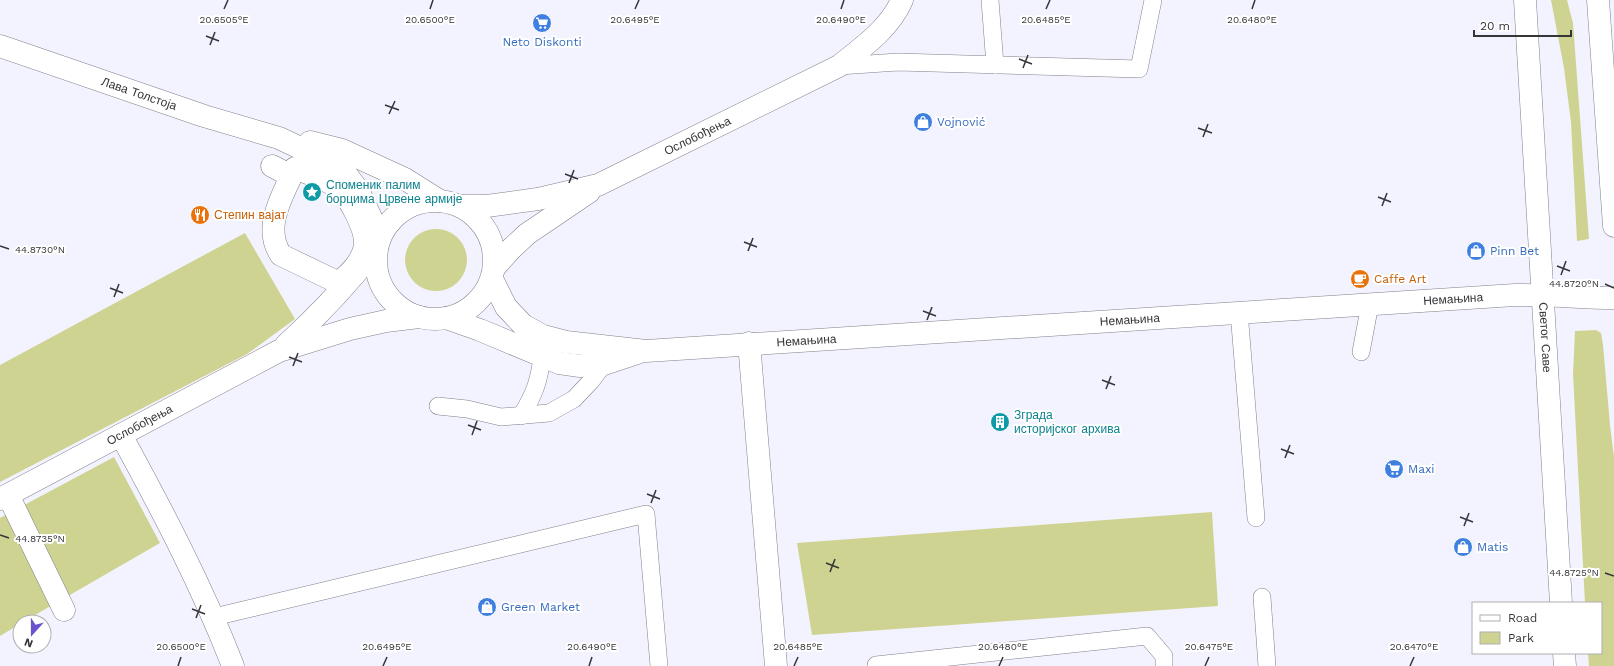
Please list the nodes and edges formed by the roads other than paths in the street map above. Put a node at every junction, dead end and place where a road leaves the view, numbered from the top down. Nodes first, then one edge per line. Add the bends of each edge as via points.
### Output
1 (902, 0) edge
2 (990, 0) edge
3 (1153, 0) edge
4 (1525, 0) edge
5 (1598, 0) edge
6 (0, 46) edge
7 (996, 65) junction
8 (839, 66) junction
9 (279, 138) junction
10 (282, 171) joint
11 (598, 185) junction
12 (450, 204) junction
13 (1614, 226) edge
14 (378, 242) junction
15 (493, 273) junction
16 (1542, 294) junction
17 (1614, 298) edge
18 (1370, 304) junction
19 (1239, 312) junction
20 (419, 317) junction
21 (446, 318) junction
22 (749, 343) junction
23 (646, 350) junction
24 (279, 351) junction
25 (1361, 352) dead end
26 (542, 357) junction
27 (604, 364) junction
28 (438, 406) dead end
29 (521, 416) junction
30 (121, 435) junction
31 (4, 497) edge
32 (1256, 518) dead end
33 (1262, 597) dead end
34 (1561, 602) edge
35 (64, 610) dead end
36 (214, 617) junction
37 (1564, 654) edge
38 (876, 665) dead end
39 (233, 666) edge
40 (659, 666) edge
41 (776, 666) edge
42 (1164, 666) edge
43 (1267, 666) edge
44 (1565, 666) edge

1 - 8 street, Ослобођења via 898,10 872,40
2 - 7 lane
3 - 7 lane via 1139,69
4 - 16 street, Светог Саве
5 - 13 street
6 - 9 street, Лава Толстоја via 204,116
7 - 8 lane via 898,62
8 - 11 street, Ослобођења
9 - 12 street, Лава Толстоја via 314,142 342,150 405,179
9 - 14 street, Лава Толстоја via 330,162 347,175 358,190
10 - 10 street via 295,168 334,185 350,200 366,242 364,253 343,279 337,282 281,256 276,247 273,228
11 - 12 street, Ослобођења via 538,199 487,206
11 - 15 street via 527,234 511,249
12 - 14 street via 429,201 418,203 400,212 385,227
12 - 15 street via 473,215 484,227 493,247
14 - 20 street via 376,269 384,290 398,307
14 - 24 street, Ослобођења via 353,278
15 - 21 street via 483,294 470,308
15 - 23 street via 506,307 523,325 543,336 566,342
16 - 17 street, Немањина
16 - 18 street, Немањина
16 - 34 street, Светог Саве
18 - 19 street, Немањина
18 - 25 lane
19 - 22 street, Немањина
19 - 32 lane
20 - 21 street via 433,320
20 - 24 street, Ослобођења via 350,329
21 - 26 street
22 - 23 street, Немањина
22 - 41 street
23 - 27 street
24 - 30 street, Ослобођења
26 - 27 street via 580,366
26 - 29 lane via 540,376 533,396
27 - 29 lane via 574,399 549,413
28 - 29 lane via 468,409 501,417
30 - 31 street, Ослобођења
30 - 36 street via 157,501
31 - 35 street
33 - 43 lane
36 - 39 street
36 - 40 lane via 646,514
37 - 44 street
38 - 42 lane via 1147,636 1164,656

